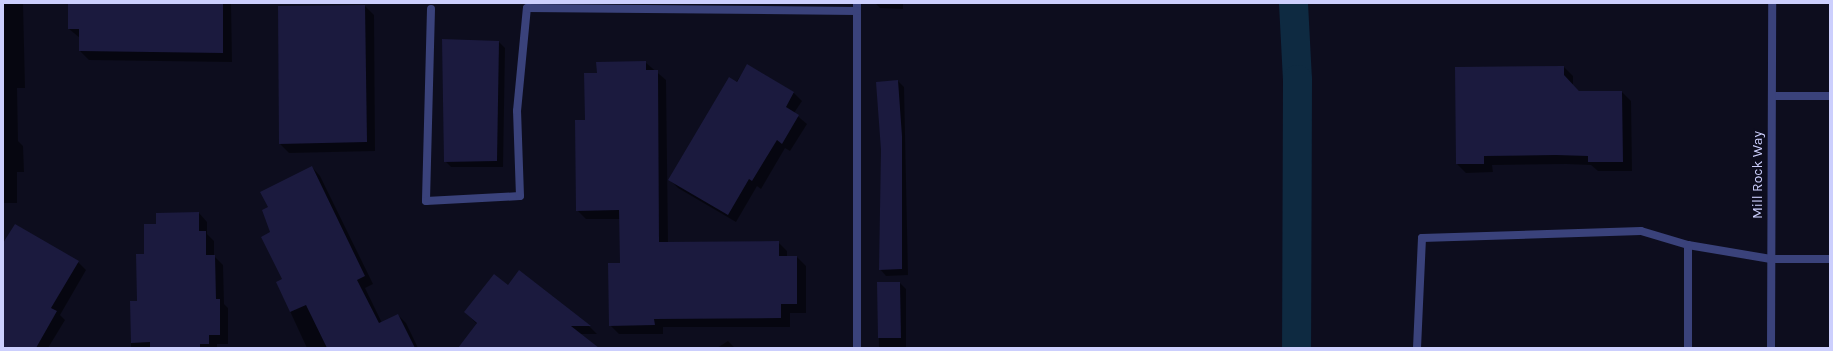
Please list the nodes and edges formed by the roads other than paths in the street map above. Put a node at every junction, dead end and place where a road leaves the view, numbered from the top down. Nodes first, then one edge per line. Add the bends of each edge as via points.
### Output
1 (1772, 3) edge
2 (857, 7) edge
3 (431, 9) dead end
4 (1772, 96) junction
5 (1830, 96) edge
6 (1688, 245) junction
7 (1771, 259) junction
8 (1830, 259) edge
9 (857, 348) edge
10 (1417, 348) edge
11 (1688, 348) edge
12 (1771, 348) edge

1 - 4 street, Mill Rock Way
2 - 3 street via 527,8 517,111 520,196 426,201
2 - 9 street
4 - 5 street
4 - 7 street, Mill Rock Way
6 - 7 street
6 - 10 street via 1641,231 1422,238
6 - 11 street
7 - 8 street
7 - 12 street, Mill Rock Way

